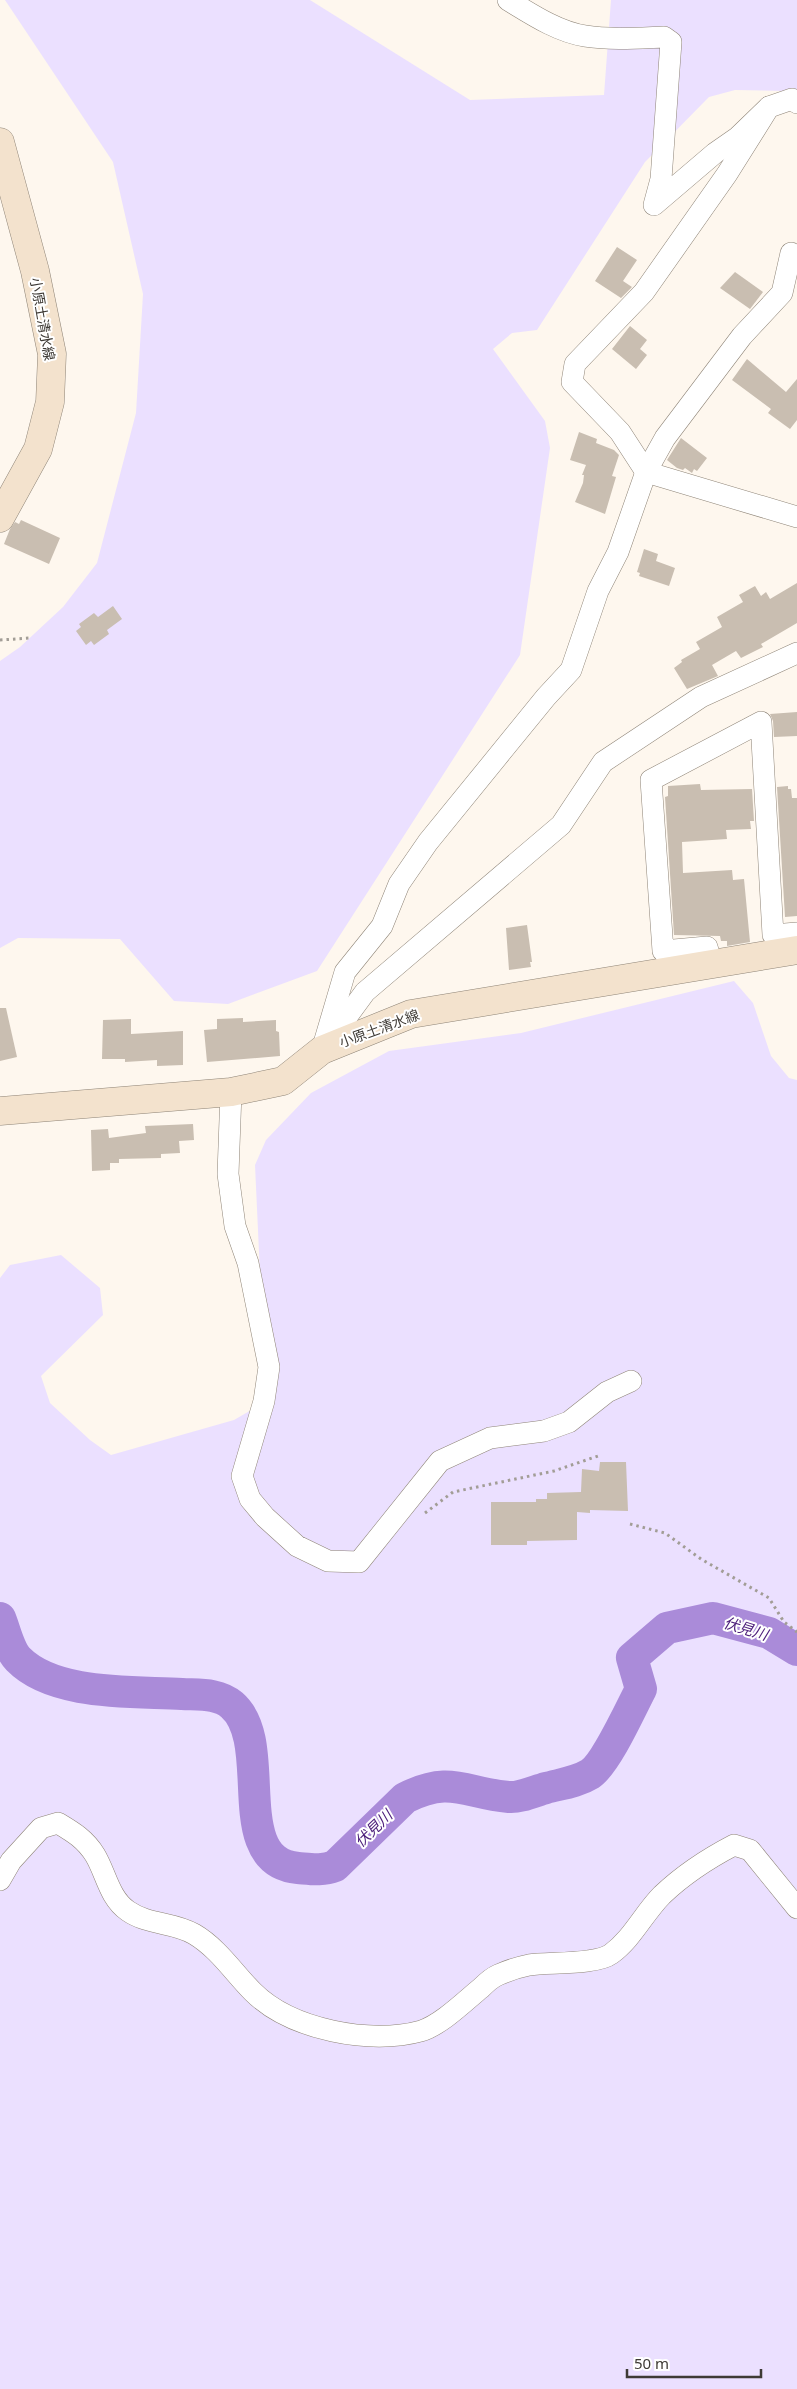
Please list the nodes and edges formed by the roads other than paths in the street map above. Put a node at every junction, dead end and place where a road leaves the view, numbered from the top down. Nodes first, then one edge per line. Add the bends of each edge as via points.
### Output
1 (508, 0) edge
2 (797, 103) edge
3 (769, 107) junction
4 (0, 142) edge
5 (791, 254) dead end
6 (646, 472) junction
7 (797, 517) edge
8 (0, 518) edge
9 (797, 653) edge
10 (797, 933) edge
11 (797, 950) edge
12 (712, 964) junction
13 (322, 1050) junction
14 (231, 1092) junction
15 (0, 1110) edge
16 (631, 1381) dead end
17 (0, 1880) edge
18 (797, 1908) edge

1 - 3 street via 548,23 584,36 634,39 664,36 671,42 661,179 654,205 738,137
2 - 3 street via 792,99
3 - 6 street via 727,174 644,292 575,364 572,382 620,432
4 - 8 main road, 小原土清水線 via 35,270 52,354 50,402 38,449
5 - 6 street via 782,294 742,336 665,438
6 - 7 street
6 - 13 street via 618,552 598,591 571,670 434,835 399,884 382,926 345,972
9 - 13 street via 701,698 603,762 562,826 365,992
10 - 12 street via 773,935 761,722 651,780 663,951 706,947
11 - 12 main road, 小原土清水線
12 - 13 main road, 小原土清水線 via 410,1014
13 - 14 main road, 小原土清水線 via 283,1080
14 - 15 main road, 小原土清水線
14 - 16 street via 228,1174 235,1226 248,1263 269,1367 264,1401 242,1476 250,1499 297,1546 328,1561 359,1562 440,1461 490,1438 544,1431 569,1422 607,1392
17 - 18 street via 11,1861 41,1828 58,1823 84,1841 95,1855 116,1901 129,1912 156,1923 178,1926 196,1935 224,1959 254,1994 286,2015 335,2032 394,2036 423,2030 452,2012 495,1976 528,1965 589,1961 610,1956 662,1895 709,1858 734,1845 750,1850

